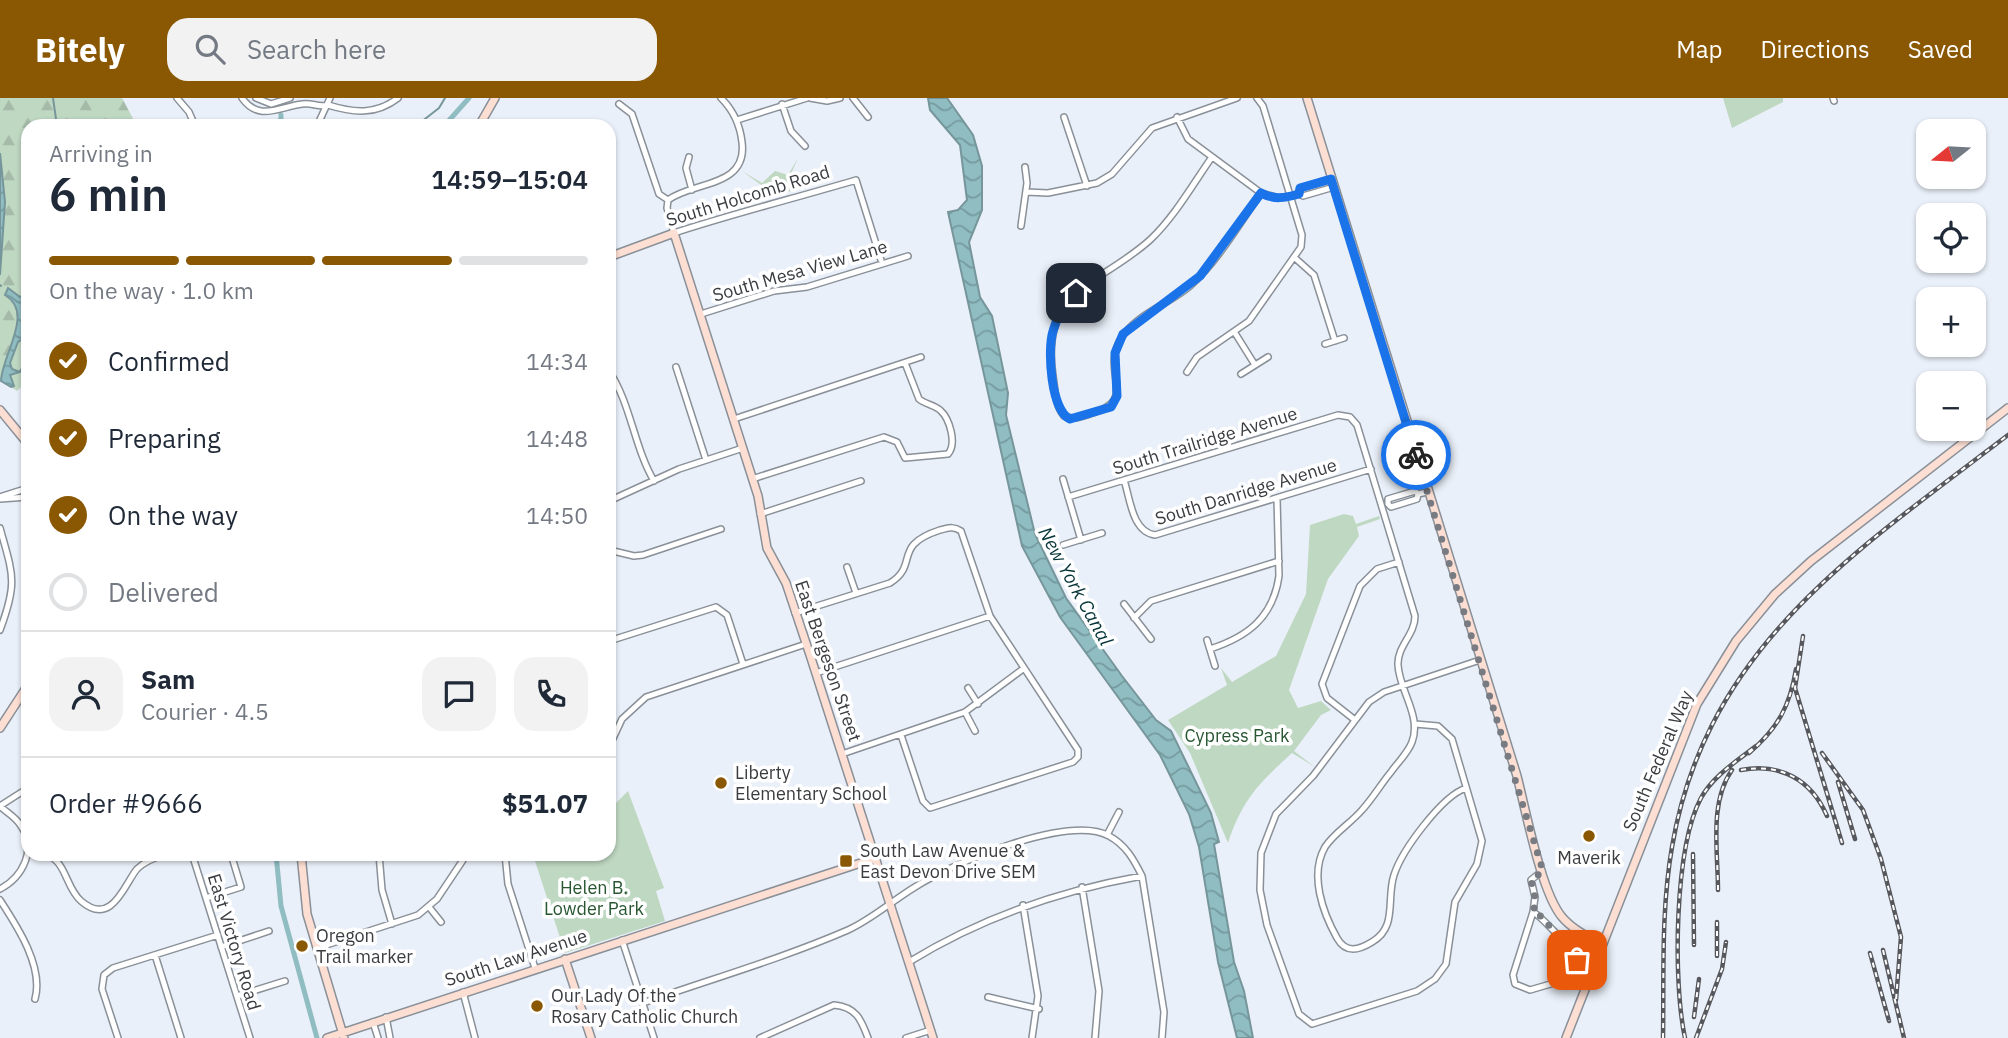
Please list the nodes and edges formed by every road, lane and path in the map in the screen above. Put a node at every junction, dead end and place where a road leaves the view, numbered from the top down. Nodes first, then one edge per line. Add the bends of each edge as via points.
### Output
1 (177, 98) edge
2 (242, 98) edge
3 (256, 98) edge
4 (290, 98) edge
5 (323, 98) edge
6 (398, 98) edge
7 (495, 98) edge
8 (722, 98) edge
9 (805, 98) edge
10 (840, 98) edge
11 (853, 98) edge
12 (1237, 98) edge
13 (1257, 98) edge
14 (1307, 98) edge
15 (329, 101) edge
16 (619, 104) dead end
17 (782, 104) junction
18 (867, 117) dead end
19 (1064, 117) dead end
20 (1177, 117) junction
21 (192, 119) edge
22 (320, 119) edge
23 (483, 119) edge
24 (737, 120) junction
25 (805, 146) dead end
26 (1212, 157) junction
27 (689, 158) dead end
28 (1025, 167) dead end
29 (1332, 183) junction
30 (1087, 186) junction
31 (692, 190) junction
32 (1026, 192) junction
33 (1261, 193) junction
34 (1290, 196) junction
35 (668, 200) junction
36 (1021, 226) dead end
37 (674, 233) junction
38 (616, 254) edge
39 (908, 256) dead end
40 (1295, 258) junction
41 (881, 260) dead end
42 (701, 314) junction
43 (1235, 333) junction
44 (1344, 338) dead end
45 (1335, 341) junction
46 (1325, 344) dead end
47 (921, 357) dead end
48 (1268, 357) dead end
49 (905, 363) junction
50 (1255, 365) junction
51 (676, 367) dead end
52 (1186, 372) dead end
53 (1241, 374) dead end
54 (616, 383) edge
55 (2008, 408) edge
56 (0, 410) edge
57 (734, 419) junction
58 (21, 436) edge
59 (743, 448) junction
60 (706, 460) junction
61 (1371, 469) junction
62 (752, 479) junction
63 (1063, 479) dead end
64 (1124, 480) junction
65 (654, 481) junction
66 (861, 481) dead end
67 (21, 490) edge
68 (1427, 492) junction
69 (21, 497) edge
70 (1068, 497) junction
71 (0, 498) edge
72 (616, 498) edge
73 (1277, 498) junction
74 (1385, 504) junction
75 (761, 514) junction
76 (0, 528) edge
77 (721, 529) dead end
78 (1102, 533) dead end
79 (1082, 540) junction
80 (1063, 545) dead end
81 (616, 552) edge
82 (1279, 561) junction
83 (1399, 562) junction
84 (847, 566) dead end
85 (856, 593) junction
86 (1124, 604) dead end
87 (795, 613) junction
88 (990, 616) junction
89 (1134, 618) junction
90 (0, 630) edge
91 (616, 639) edge
92 (1151, 639) dead end
93 (1207, 639) dead end
94 (806, 644) junction
95 (1210, 649) junction
96 (1480, 660) junction
97 (743, 664) junction
98 (1215, 666) dead end
99 (1023, 669) junction
100 (816, 673) junction
101 (1403, 685) junction
102 (968, 688) dead end
103 (21, 696) edge
104 (978, 704) junction
105 (965, 712) junction
106 (1355, 720) junction
107 (1415, 724) junction
108 (0, 728) edge
109 (616, 729) edge
110 (975, 731) dead end
111 (901, 735) junction
112 (842, 754) junction
113 (1466, 788) junction
114 (21, 792) edge
115 (0, 806) edge
116 (1119, 812) dead end
117 (21, 828) edge
118 (1108, 835) junction
119 (876, 858) junction
120 (24, 861) edge
121 (55, 861) edge
122 (146, 861) edge
123 (194, 861) edge
124 (233, 861) edge
125 (301, 861) edge
126 (380, 861) edge
127 (462, 861) edge
128 (506, 861) edge
129 (1543, 871) junction
130 (1142, 876) junction
131 (1082, 887) junction
132 (0, 889) edge
133 (206, 898) junction
134 (0, 900) edge
135 (890, 904) junction
136 (1023, 905) junction
137 (429, 907) junction
138 (1533, 912) junction
139 (441, 922) dead end
140 (392, 924) junction
141 (269, 931) dead end
142 (218, 935) junction
143 (622, 940) junction
144 (1603, 944) junction
145 (221, 947) junction
146 (317, 948) junction
147 (155, 955) junction
148 (565, 959) junction
149 (909, 962) junction
150 (535, 968) junction
151 (285, 981) dead end
152 (463, 992) junction
153 (237, 996) junction
154 (988, 997) dead end
155 (35, 999) dead end
156 (643, 1003) junction
157 (1039, 1009) junction
158 (386, 1017) junction
159 (373, 1022) junction
160 (932, 1034) edge
161 (343, 1035) edge
162 (118, 1038) edge
163 (181, 1038) edge
164 (250, 1038) edge
165 (327, 1038) edge
166 (378, 1038) edge
167 (390, 1038) edge
168 (475, 1038) edge
169 (591, 1038) edge
170 (654, 1038) edge
171 (760, 1038) edge
172 (867, 1038) edge
173 (906, 1038) edge
174 (1032, 1038) edge
175 (1095, 1038) edge
176 (1162, 1038) edge
177 (1566, 1038) edge

1 - 21 street
2 - 15 street via 247,105 269,113 303,103 319,108
3 - 4 street via 271,104
5 - 15 street
6 - 15 street via 362,113
7 - 23 street
8 - 24 street
9 - 10 street
9 - 17 street
11 - 18 street
12 - 20 street
13 - 34 street via 1264,106
14 - 29 street
15 - 22 street
16 - 35 street, East Bergeson Street via 632,114 659,194
17 - 24 street
17 - 25 street via 791,131
19 - 30 street
20 - 26 street via 1188,139
20 - 30 street via 1152,128 1112,174
24 - 31 street via 743,148 738,166 720,181
26 - 33 street
26 - 33 street via 1154,236 1076,293 1058,316 1050,353 1058,406 1064,416 1076,418 1111,407 1117,396 1115,353 1123,334 1200,276
27 - 31 street via 686,168
28 - 32 street
29 - 34 street via 1303,196
29 - 68 street
30 - 32 street
31 - 35 street
32 - 36 street
33 - 34 street via 1273,198
34 - 40 street via 1302,235
35 - 37 street, East Bergeson Street
37 - 38 street, South Holcomb Road
37 - 41 street, South Holcomb Road via 856,180
37 - 42 street, East Bergeson Street
39 - 42 street, South Mesa View Lane
40 - 43 street
40 - 45 street via 1314,275
42 - 57 street, East Bergeson Street
43 - 50 street
43 - 52 street via 1198,357
44 - 45 street
45 - 46 street
47 - 49 street
48 - 50 street
49 - 57 street
49 - 62 street via 919,399 940,410 948,422 951,451 910,459 901,454 891,437 884,437
50 - 53 street
51 - 60 street
54 - 65 street
55 - 144 street, South Federal Way via 1811,561 1755,616 1697,704
56 - 58 street
57 - 59 street, East Bergeson Street
59 - 60 street
59 - 62 street, East Bergeson Street
60 - 65 street
61 - 64 street, South Trailridge Avenue via 1357,425 1350,417 1338,415
61 - 73 street, South Danridge Avenue
61 - 74 street
62 - 75 street, East Bergeson Street
63 - 70 street
64 - 70 street, South Trailridge Avenue
64 - 73 street, South Danridge Avenue via 1138,524 1150,535
65 - 72 street
66 - 75 street
67 - 71 street
68 - 74 street via 1415,491
68 - 96 street
69 - 71 street
70 - 79 street
73 - 82 street
74 - 83 street
75 - 87 street, East Bergeson Street via 766,548 786,583
76 - 90 street via 13,576
77 - 81 street via 643,555
78 - 79 street
79 - 80 street
82 - 89 street via 1151,601
82 - 95 street via 1278,583 1258,625
83 - 101 street via 1415,616 1414,628 1399,656
83 - 106 street via 1377,569 1360,586 1322,684 1327,698
84 - 85 street
85 - 87 street
85 - 88 street via 897,579 909,548 918,539 958,528
86 - 89 street
87 - 94 street, East Bergeson Street
88 - 99 street
88 - 100 street
89 - 92 street
91 - 97 street via 716,607 727,615
93 - 95 street
94 - 97 street
94 - 100 street, East Bergeson Street
95 - 98 street
96 - 101 street
96 - 129 street
97 - 109 street via 646,697
99 - 104 street
99 - 111 street via 1077,750 1073,762 926,807
100 - 112 street, East Bergeson Street
101 - 106 street via 1369,702
101 - 107 street
102 - 104 street
103 - 108 street
104 - 105 street
105 - 110 street
105 - 111 street
106 - 113 street via 1313,776 1276,814 1261,853 1263,911 1305,1022 1318,1024 1417,991 1440,973 1448,956 1455,902 1481,850
107 - 113 street via 1429,723 1446,731
107 - 113 street via 1409,748 1321,858 1324,914 1338,941 1352,950 1375,941 1385,930 1397,866 1445,800
111 - 112 street
112 - 119 street, East Bergeson Street
114 - 115 street
115 - 117 street
116 - 118 street
118 - 130 street via 1134,859
118 - 135 street via 1070,829 1044,835 939,873
119 - 135 street, East Bergeson Street
119 - 143 street, South Law Avenue
120 - 132 street via 18,875
121 - 122 street via 76,897 94,907 118,900
123 - 133 street, East Victory Road
124 - 133 street via 241,887
125 - 146 street via 307,914
126 - 140 street
127 - 137 street
128 - 150 street via 508,884
129 - 138 street via 1531,880 1536,902
129 - 144 street via 1560,915
130 - 131 street
130 - 176 street via 1164,1012
131 - 136 street
131 - 175 street via 1099,991
133 - 142 street, East Victory Road
134 - 155 street via 30,960 38,987
135 - 149 street, East Bergeson Street
135 - 156 street via 857,926 818,943
136 - 149 street
136 - 157 street
137 - 139 street
137 - 140 street
138 - 138 street via 1578,958 1571,978 1530,990 1515,984 1513,975
140 - 146 street
141 - 145 street
142 - 145 street, East Victory Road
142 - 147 street
143 - 148 street, South Law Avenue
143 - 156 street
144 - 177 street, South Federal Way
145 - 153 street, East Victory Road
146 - 161 street
147 - 162 street via 104,975 102,989
147 - 163 street
148 - 150 street, South Law Avenue
148 - 169 street
149 - 160 street, East Bergeson Street
150 - 152 street, South Law Avenue
151 - 153 street
152 - 158 street, South Law Avenue
152 - 168 street
153 - 164 street, East Victory Road
154 - 157 street
156 - 170 street
157 - 174 street
158 - 159 street, South Law Avenue
158 - 167 street
159 - 161 street, South Law Avenue
159 - 166 street
160 - 173 street
161 - 165 street, South Law Avenue
171 - 172 street via 834,1005 858,1014

